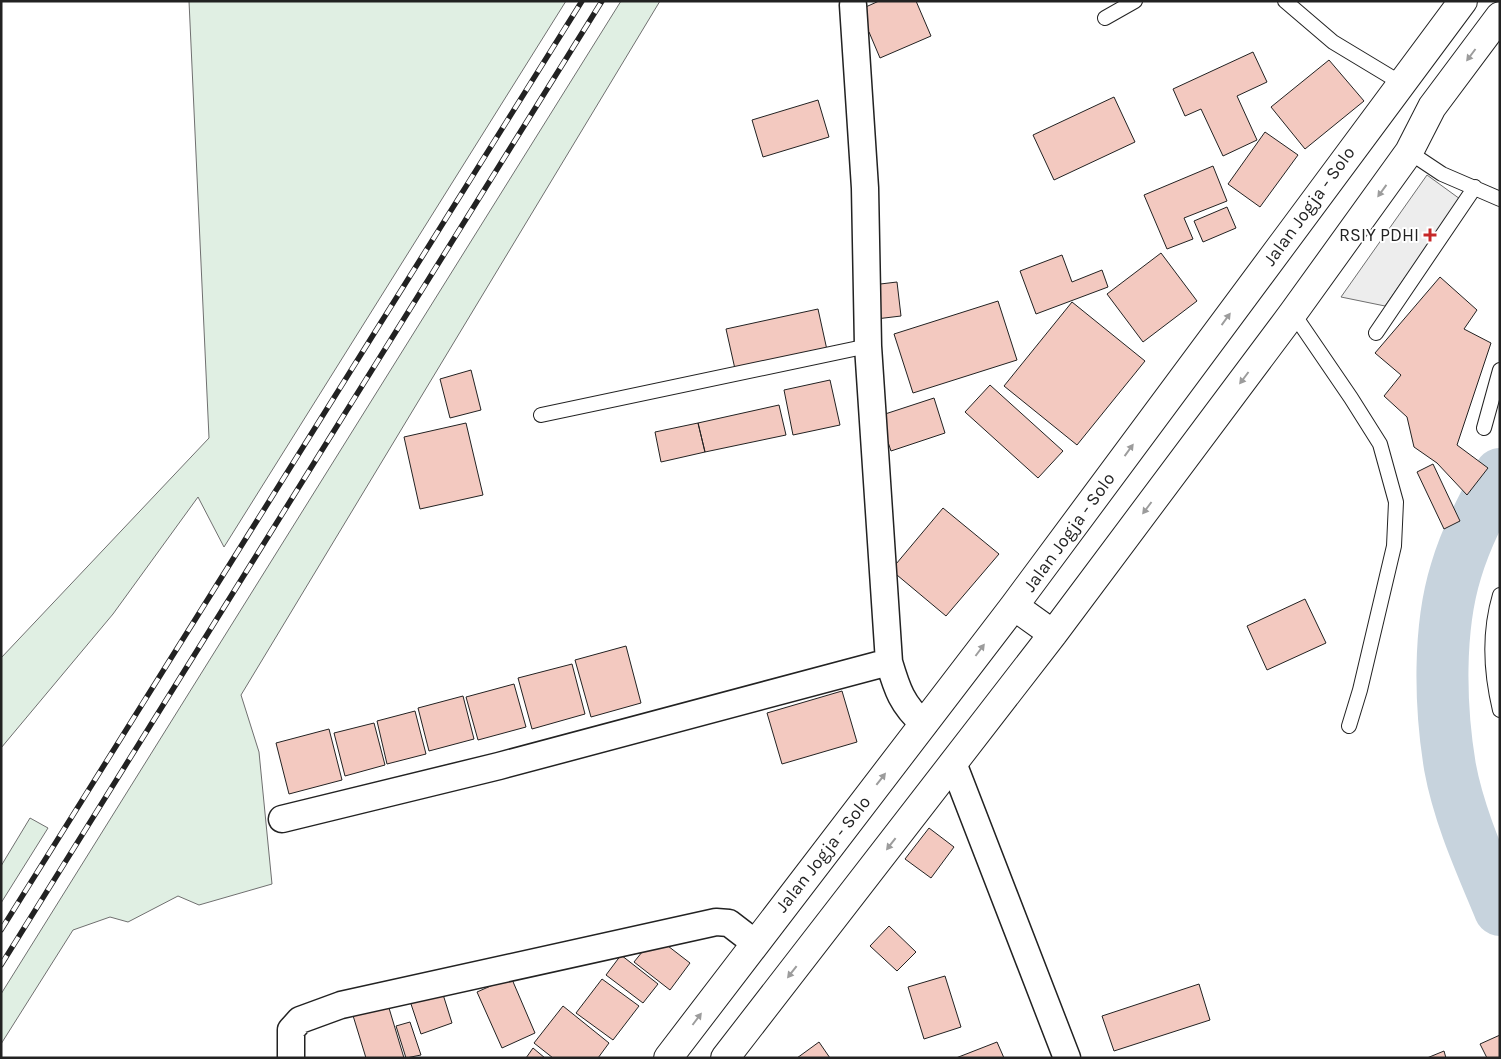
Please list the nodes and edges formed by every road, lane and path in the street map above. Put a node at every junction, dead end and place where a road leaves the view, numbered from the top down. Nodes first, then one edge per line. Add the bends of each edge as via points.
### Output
1 (1135, 1) edge
2 (1285, 1) edge
3 (1463, 1) edge
4 (853, 5) dead end
5 (1500, 16) edge
6 (1105, 18) dead end
7 (1401, 82) junction
8 (1409, 152) junction
9 (1475, 187) junction
10 (1500, 199) edge
11 (1293, 313) junction
12 (1376, 332) dead end
13 (868, 346) junction
14 (1500, 370) edge
15 (540, 415) dead end
16 (1484, 428) dead end
17 (1500, 595) edge
18 (1014, 606) junction
19 (1053, 634) junction
20 (889, 662) junction
21 (1500, 710) edge
22 (924, 724) junction
23 (1350, 726) dead end
24 (953, 764) junction
25 (282, 819) dead end
26 (755, 943) junction
27 (291, 1058) edge
28 (668, 1058) edge
29 (725, 1058) edge
30 (1067, 1058) edge

1 - 6 lane
2 - 7 lane via 1333,42
3 - 7 highway, Jalan Jogja - Solo
4 - 13 street via 865,188
5 -> 8 highway via 1432,107
18 -> 7 highway, Jalan Jogja - Solo
8 - 9 lane via 1442,174
8 -> 11 highway
9 - 10 lane
9 - 12 lane
11 -> 19 highway
11 - 23 lane via 1380,444 1396,502 1394,546
13 - 15 lane
13 - 20 street
14 - 16 lane
17 - 21 lane via 1492,659
18 - 19 highway
22 -> 18 highway, Jalan Jogja - Solo
19 - 24 highway
20 - 22 street via 898,693 911,713
20 - 25 street via 499,766
26 -> 22 highway, Jalan Jogja - Solo
24 -> 29 highway
24 - 30 street
26 - 27 street via 729,923 716,922 341,1005 300,1020 291,1030
28 -> 26 highway, Jalan Jogja - Solo

